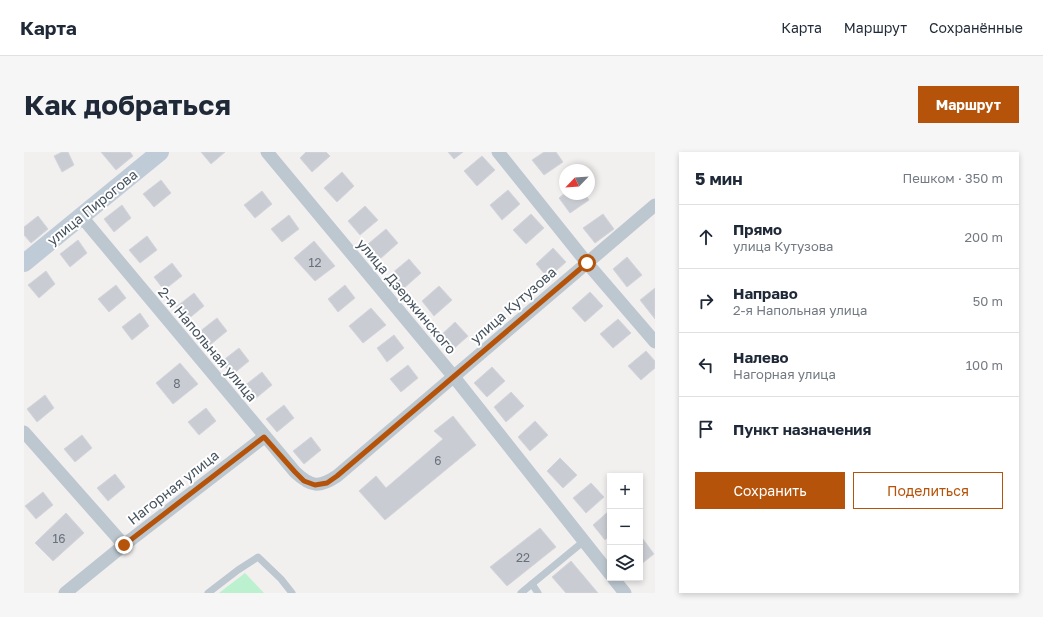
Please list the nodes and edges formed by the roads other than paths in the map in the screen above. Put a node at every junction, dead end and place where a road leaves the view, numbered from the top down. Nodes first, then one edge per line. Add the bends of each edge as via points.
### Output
1 (160, 152) edge
2 (267, 152) edge
3 (498, 152) edge
4 (655, 205) edge
5 (81, 216) junction
6 (24, 263) edge
7 (587, 263) junction
8 (655, 342) edge
9 (454, 377) junction
10 (24, 432) edge
11 (264, 437) junction
12 (315, 485) joint
13 (584, 541) junction
14 (124, 545) junction
15 (607, 570) edge
16 (615, 581) edge
17 (532, 584) junction
18 (65, 593) edge
19 (208, 593) edge
20 (292, 593) edge
21 (521, 593) edge
22 (538, 593) edge
23 (625, 593) edge

1 - 5 street, улица Пирогова
2 - 9 street, улица Дзержинского
3 - 7 street
4 - 7 street, улица Кутузова
5 - 6 street, улица Пирогова
5 - 11 street, 2-я Напольная улица
7 - 8 street
7 - 9 street, улица Кутузова
9 - 12 street, улица Кутузова via 337,476 327,483
9 - 13 street, улица Дзержинского
10 - 14 street
11 - 12 street, 2-я Напольная улица via 304,481
11 - 14 street, Нагорная улица
13 - 15 street, улица Дзержинского
13 - 17 lane
14 - 18 street, Нагорная улица
16 - 23 street
17 - 21 lane
17 - 22 lane
19 - 20 lane via 258,557

